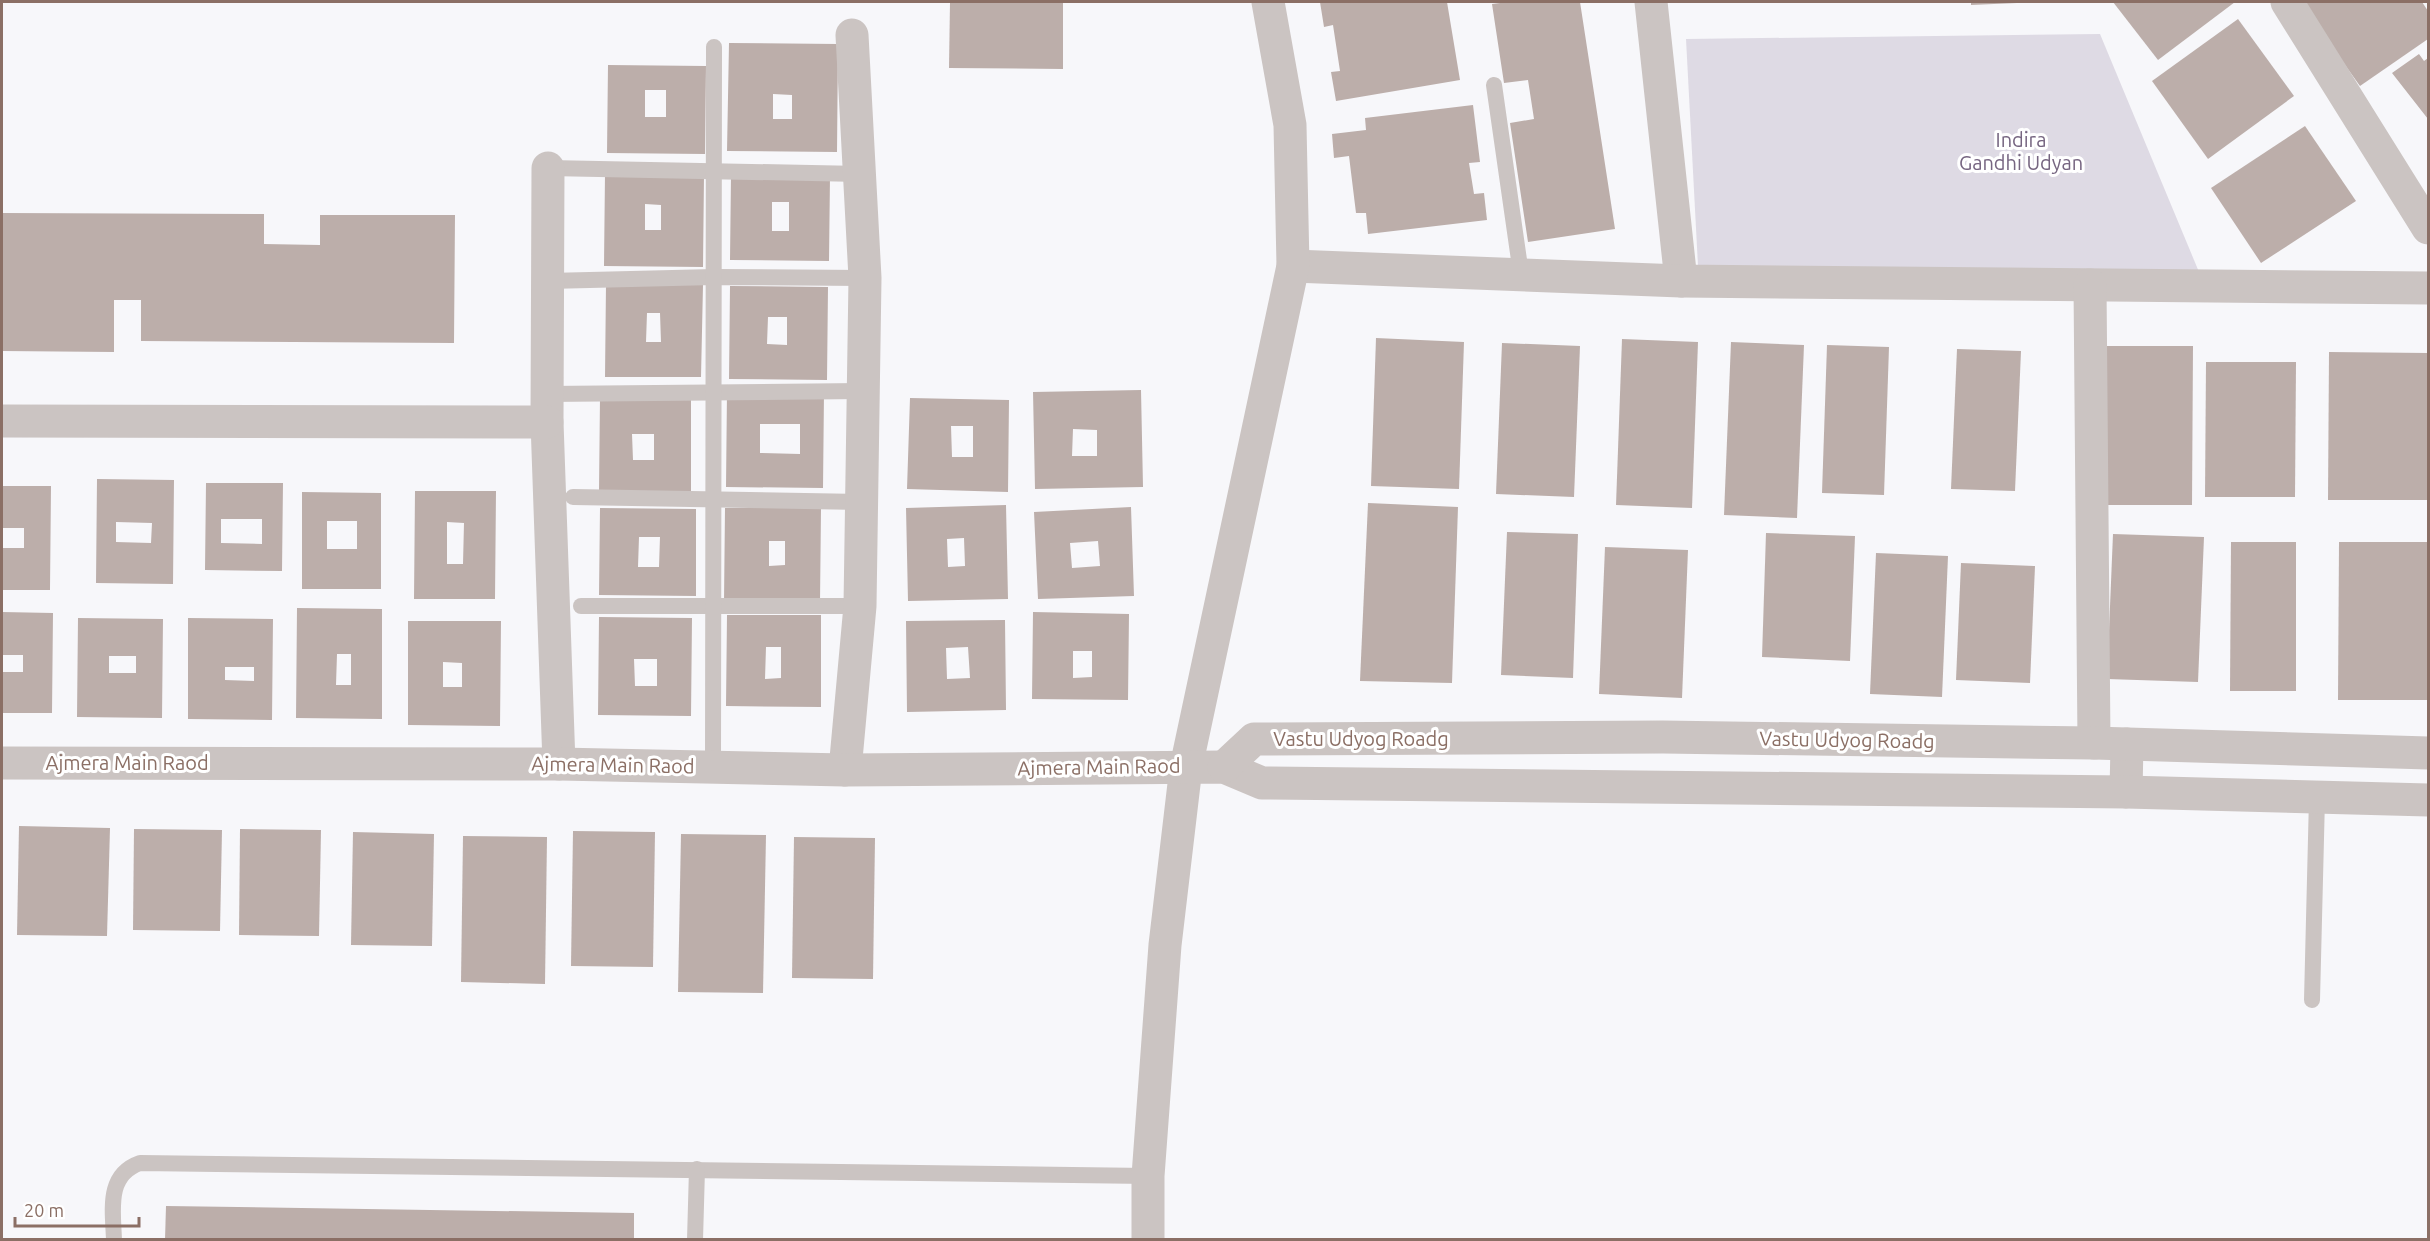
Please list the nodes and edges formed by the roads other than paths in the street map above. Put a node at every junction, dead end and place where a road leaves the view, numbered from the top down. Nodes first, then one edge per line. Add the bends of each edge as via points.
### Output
1 (1268, 2) edge
2 (1651, 2) edge
3 (2287, 2) edge
4 (852, 35) dead end
5 (714, 48) dead end
6 (1494, 86) dead end
7 (548, 168) joint
8 (714, 172) junction
9 (861, 174) junction
10 (2428, 228) edge
11 (1293, 266) junction
12 (1521, 274) junction
13 (714, 276) junction
14 (865, 278) junction
15 (1680, 280) junction
16 (548, 281) junction
17 (2090, 285) junction
18 (2428, 288) edge
19 (713, 391) junction
20 (862, 391) junction
21 (547, 408) junction
22 (2, 421) edge
23 (573, 497) dead end
24 (714, 499) junction
25 (862, 502) junction
26 (581, 606) dead end
27 (860, 606) junction
28 (713, 607) junction
29 (2094, 743) junction
30 (2127, 744) junction
31 (2428, 753) edge
32 (2, 763) edge
33 (559, 764) junction
34 (713, 767) junction
35 (1186, 767) junction
36 (1224, 767) junction
37 (845, 770) junction
38 (2126, 792) junction
39 (2317, 798) junction
40 (2428, 800) edge
41 (2312, 1000) dead end
42 (697, 1169) junction
43 (1148, 1176) junction
44 (114, 1239) edge
45 (695, 1239) edge
46 (1148, 1239) edge

1 - 11 street via 1290,124
2 - 15 street
3 - 10 street
4 - 9 street
5 - 8 lane
6 - 12 lane
7 - 8 lane
7 - 16 street
8 - 9 lane
8 - 13 lane
9 - 14 street
11 - 12 street
11 - 35 street
12 - 15 street
13 - 14 lane
13 - 16 lane
13 - 19 lane
14 - 20 street
15 - 17 street
16 - 21 street
17 - 18 street
17 - 29 street
19 - 20 lane
19 - 21 lane
19 - 24 lane
20 - 25 street
21 - 22 street
21 - 33 street
23 - 24 lane
24 - 25 lane
24 - 28 lane
25 - 27 street
26 - 28 lane
27 - 28 lane
27 - 37 street
28 - 34 lane
29 - 30 street, Vastu Udyog Roadg
29 - 36 street, Vastu Udyog Roadg via 1663,737 1254,740
30 - 31 street, Vastu Udyog Roadg
30 - 38 street
32 - 33 street, Ajmera Main Raod
33 - 34 street, Ajmera Main Raod
34 - 37 street, Ajmera Main Raod
35 - 36 street, Ajmera Main Raod
35 - 37 street, Ajmera Main Raod
35 - 43 street via 1165,945
36 - 38 street via 1262,783
38 - 39 street
39 - 40 street
39 - 41 lane
42 - 43 lane
42 - 44 lane via 140,1163 131,1166 115,1183
42 - 45 lane
43 - 46 street

